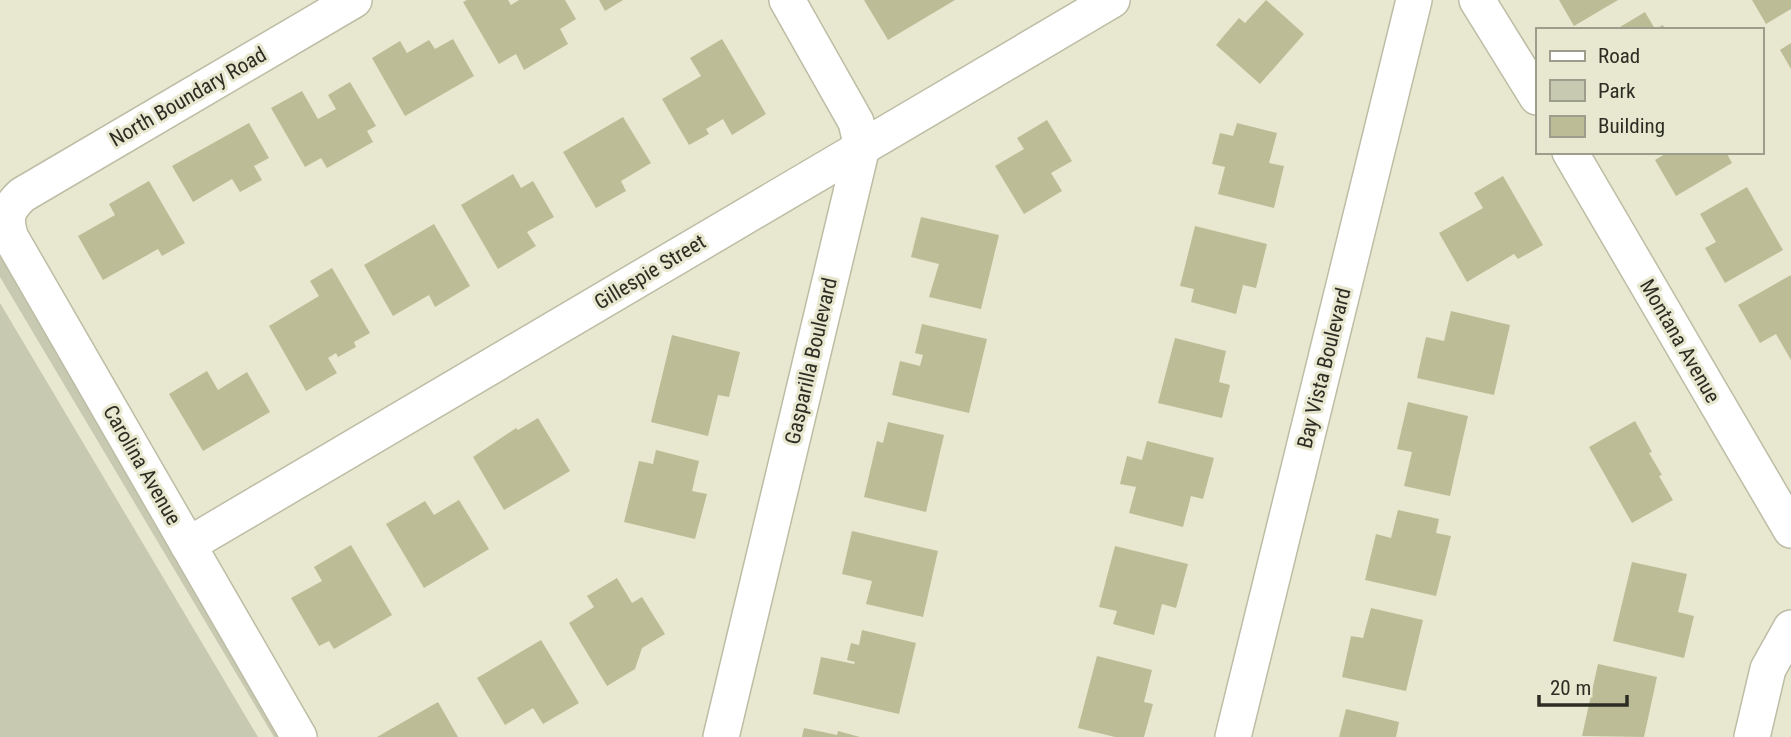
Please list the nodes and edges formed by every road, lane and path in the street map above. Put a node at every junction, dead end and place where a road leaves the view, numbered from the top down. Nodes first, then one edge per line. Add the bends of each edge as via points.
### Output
1 (354, 0) edge
2 (787, 0) edge
3 (1112, 0) edge
4 (1414, 0) edge
5 (1477, 0) edge
6 (1536, 95) edge
7 (863, 147) junction
8 (1571, 154) edge
9 (22, 195) joint
10 (1791, 530) edge
11 (188, 545) junction
12 (1791, 628) edge
13 (299, 737) edge
14 (722, 737) edge
15 (1233, 737) edge
16 (1752, 737) edge

1 - 9 street, North Boundary Road
2 - 7 street via 856,122
3 - 7 street, Gillespie Street
4 - 15 street, Bay Vista Boulevard
5 - 6 street
7 - 11 street, Gillespie Street
7 - 14 street, Gasparilla Boulevard
8 - 10 street, Montana Avenue
9 - 11 street, Carolina Avenue via 10,206 5,222 11,238
11 - 13 street, Carolina Avenue
12 - 16 street via 1768,669

